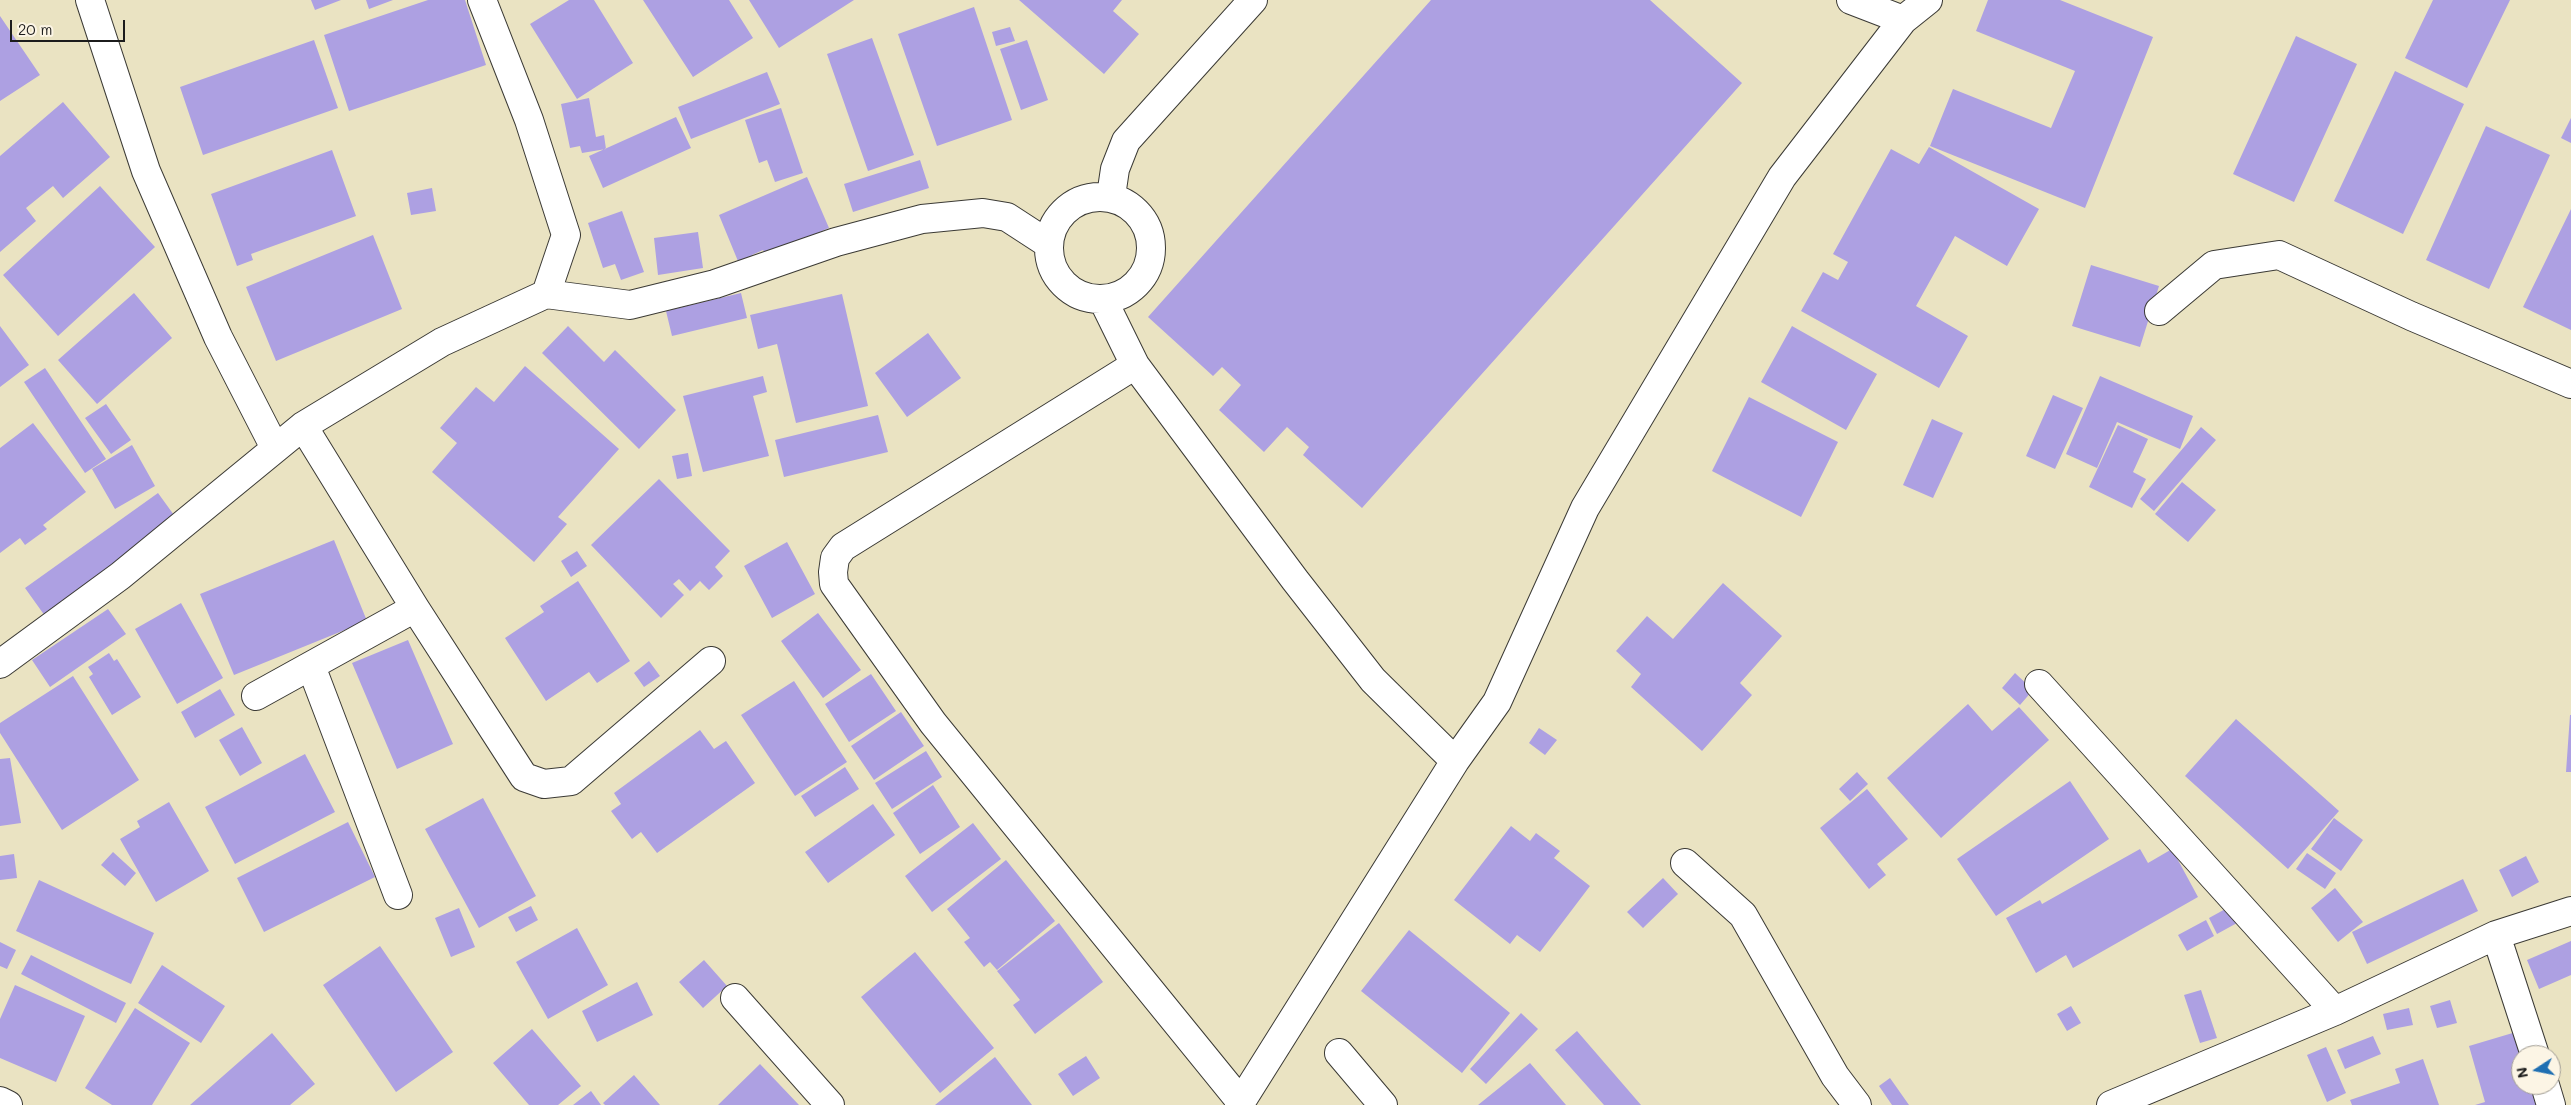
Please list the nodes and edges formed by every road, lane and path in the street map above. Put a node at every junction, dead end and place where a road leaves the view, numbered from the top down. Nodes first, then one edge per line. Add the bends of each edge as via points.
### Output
1 (90, 0) edge
2 (1253, 0) edge
3 (1851, 0) edge
4 (1928, 0) edge
5 (486, 2) edge
6 (1903, 20) junction
7 (1111, 196) junction
8 (1048, 244) junction
9 (546, 294) junction
10 (1103, 300) junction
11 (2159, 311) dead end
12 (1135, 365) junction
13 (2571, 384) edge
14 (303, 426) junction
15 (275, 448) junction
16 (415, 608) junction
17 (711, 661) dead end
18 (0, 664) edge
19 (311, 666) junction
20 (2039, 684) dead end
21 (256, 696) dead end
22 (1455, 761) junction
23 (1685, 863) dead end
24 (398, 895) dead end
25 (2571, 911) edge
26 (2496, 935) junction
27 (735, 998) dead end
28 (2335, 1011) junction
29 (2532, 1045) edge
30 (1339, 1052) dead end
31 (0, 1101) edge
32 (1240, 1104) edge
33 (8, 1105) edge
34 (830, 1105) edge
35 (1383, 1105) edge
36 (1856, 1105) edge
37 (2111, 1105) edge

1 - 15 street via 146,171 218,337
2 - 7 street via 1126,141 1115,169
3 - 6 street
4 - 6 street
5 - 9 street via 566,235
6 - 22 street via 1782,177 1585,508 1497,702
7 - 8 street via 1082,198 1058,216
7 - 10 street via 1138,211 1152,237 1149,267 1131,290
8 - 9 street via 1007,217 983,213 922,219 836,242 715,284 630,305
8 - 10 street via 1054,273 1075,294
9 - 14 street via 442,342
10 - 12 street
11 - 13 street via 2214,265 2279,255
12 - 22 street via 1294,580 1374,680
12 - 32 street via 842,547 832,572 834,584 933,723
14 - 15 street
14 - 16 street
15 - 18 street via 120,576
16 - 17 street via 524,777 544,784 570,781
16 - 19 street
19 - 21 street
19 - 24 street
20 - 28 street
22 - 32 street
23 - 36 street via 1742,915 1835,1076
25 - 26 street
26 - 28 street
26 - 29 street
27 - 34 street
28 - 37 street
30 - 35 street
31 - 33 street

